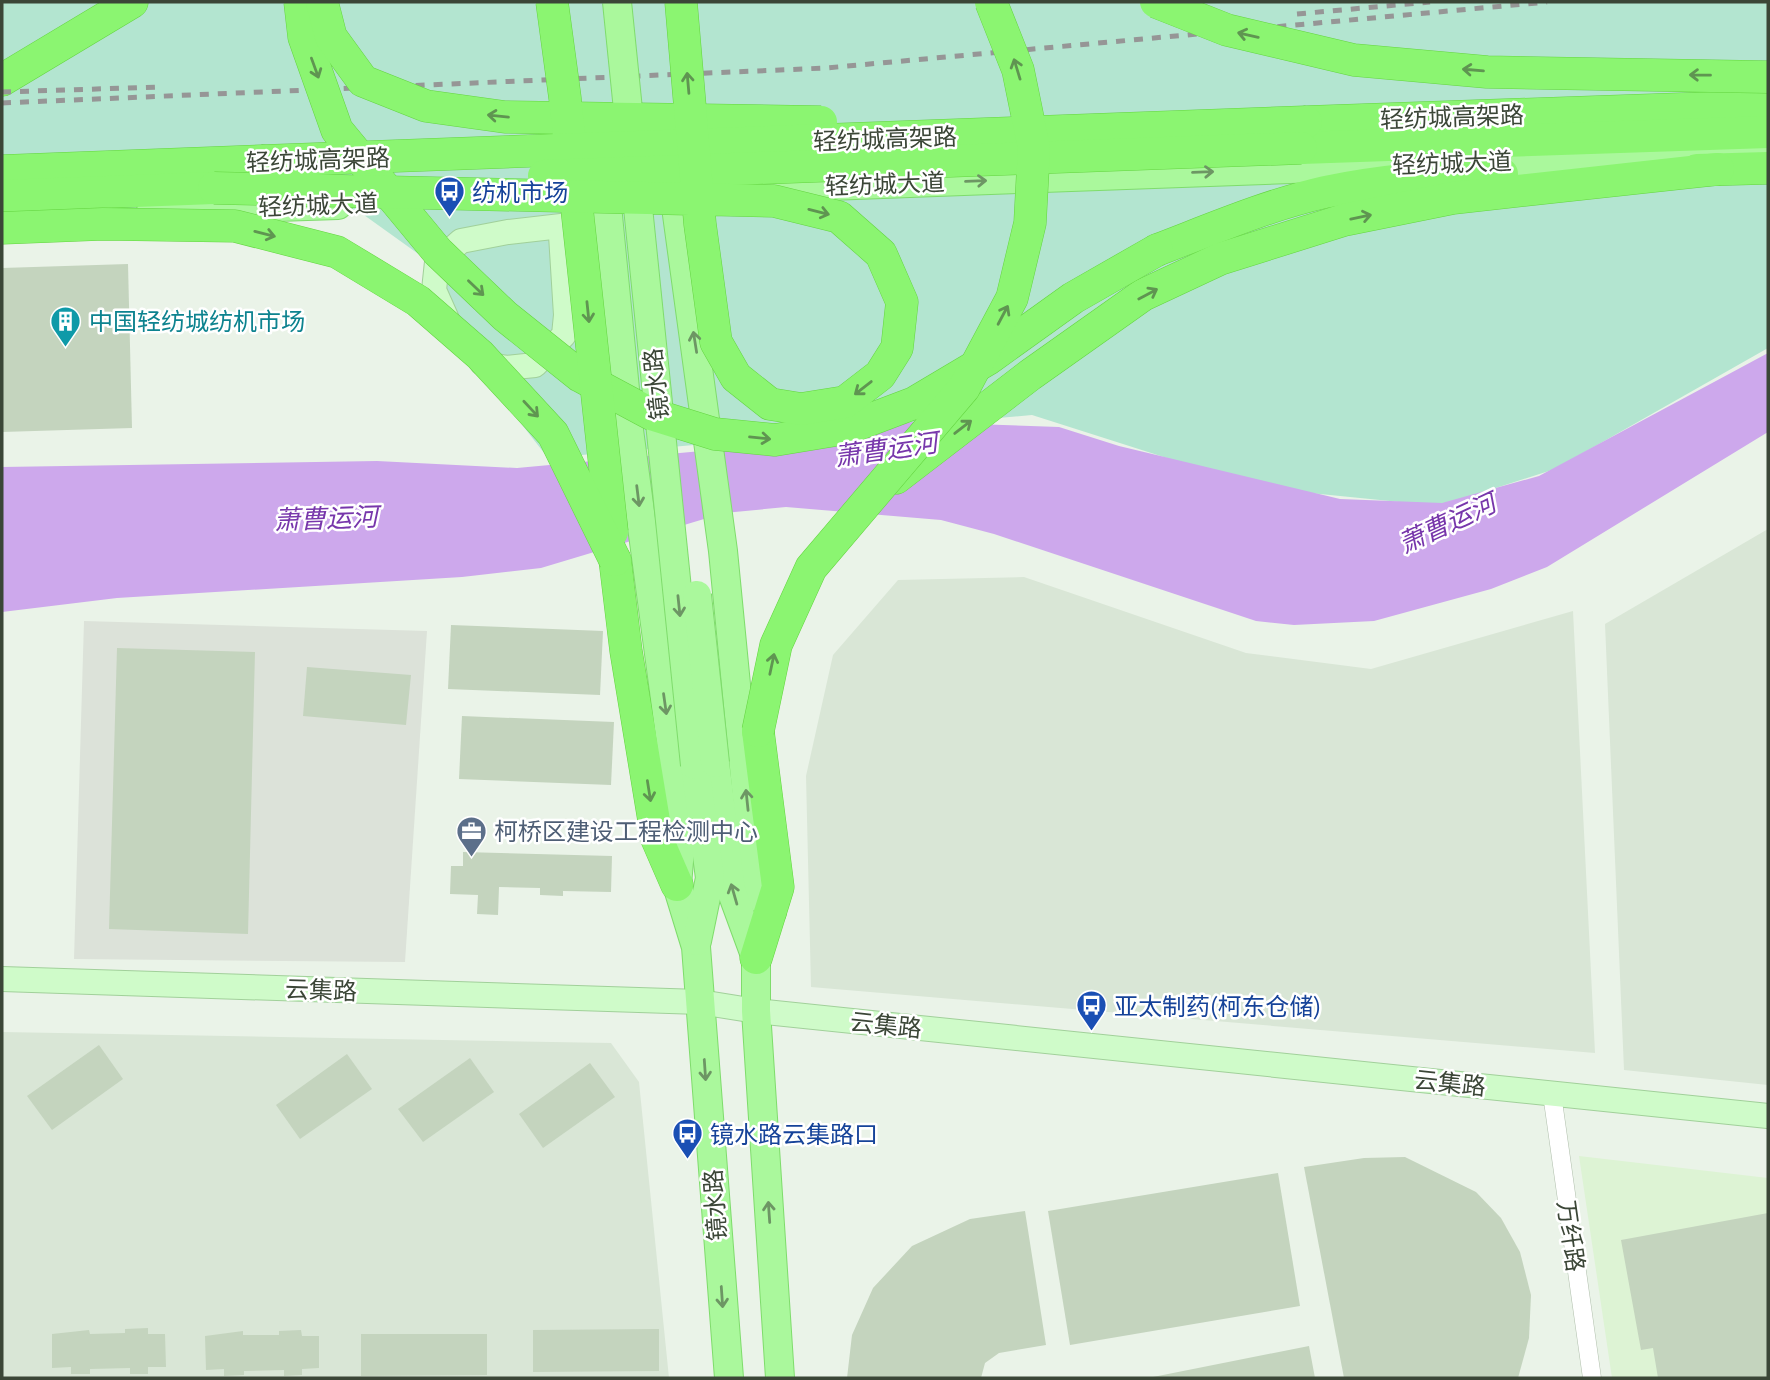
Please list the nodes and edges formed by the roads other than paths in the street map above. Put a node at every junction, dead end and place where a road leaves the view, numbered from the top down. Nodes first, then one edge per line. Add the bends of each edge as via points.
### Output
1 (99, 2) edge
2 (132, 2) edge
3 (300, 2) edge
4 (322, 2) edge
5 (539, 2) edge
6 (552, 2) edge
7 (617, 2) edge
8 (636, 2) edge
9 (681, 2) edge
10 (991, 2) edge
11 (1156, 2) edge
12 (549, 53) dead end
13 (2, 64) edge
14 (1768, 77) edge
15 (2, 80) edge
16 (1768, 94) edge
17 (1768, 106) edge
18 (1203, 126) junction
19 (1768, 132) edge
20 (670, 133) junction
21 (603, 136) junction
22 (1768, 152) edge
23 (2, 159) edge
24 (1768, 167) edge
25 (1718, 169) junction
26 (2, 171) edge
27 (214, 188) junction
28 (673, 191) junction
29 (2, 196) edge
30 (606, 208) junction
31 (2, 216) edge
32 (2, 228) edge
33 (561, 235) dead end
34 (870, 499) junction
35 (630, 562) junction
36 (705, 764) junction
37 (677, 885) junction
38 (772, 912) junction
39 (696, 947) junction
40 (756, 958) junction
41 (2, 979) edge
42 (700, 1002) junction
43 (756, 1011) junction
44 (1552, 1094) junction
45 (1768, 1116) edge
46 (729, 1378) edge
47 (780, 1378) edge
48 (1592, 1378) edge

1 - 13 highway
2 - 15 highway
3 -> 25 highway, bridge via 304,37 337,130 438,251 505,316 580,376 651,414 715,434 775,440 848,428 914,403 988,359 1073,298 1157,250 1236,219 1325,192 1440,175
18 -> 4 highway, bridge via 505,117 426,106 363,81 331,37
5 - 12 street
6 -> 35 highway, bridge
7 -> 36 main road, 镜水路, bridge
8 - 36 main road, bridge
27 -> 9 highway, bridge via 364,192 487,194 542,196 637,198 651,198 692,199 705,199 774,201 839,217 881,254 902,302 897,348 880,374 845,402 802,409 770,404 736,377 716,342 700,224 699,210 698,196
34 -> 10 highway, bridge via 964,388 1012,298 1030,223 1034,148 1018,70
14 -> 11 highway, bridge via 1487,72 1354,60 1227,30
16 - 20 main road
17 - 18 highway, 轻纺城高架路, bridge
18 - 26 highway, 轻纺城高架路, bridge
19 - 27 highway, 轻纺城高架路, bridge
20 - 21 main road
20 - 28 main road
21 - 23 main road
21 - 30 main road
28 -> 22 main road, 轻纺城大道
24 - 25 highway
34 -> 25 highway, bridge via 1030,375 1143,295 1220,259 1344,220 1453,198
27 - 29 highway, 轻纺城高架路
28 - 30 main road, 轻纺城大道
38 -> 28 main road via 756,890 723,551
30 - 31 main road, 轻纺城大道
30 - 33 street via 461,241 437,262 434,290 447,323 477,362 506,368 535,365 564,335
30 -> 35 main road via 629,429
32 -> 35 highway, bridge via 235,226 337,252 418,301 480,355 553,434
38 -> 34 highway, bridge via 778,887 758,731 776,645 811,568
35 -> 37 main road via 682,825
35 -> 37 highway via 626,651 657,839
36 - 39 main road via 710,878
40 -> 36 main road via 731,890
37 - 39 main road
38 - 40 highway
39 - 42 main road, 镜水路
40 - 43 main road
41 - 42 street, 云集路
42 - 43 street, 云集路
42 -> 46 main road, 镜水路
43 - 44 street, 云集路
47 -> 43 main road
44 - 45 street, 云集路
44 - 48 street, 万纤路

